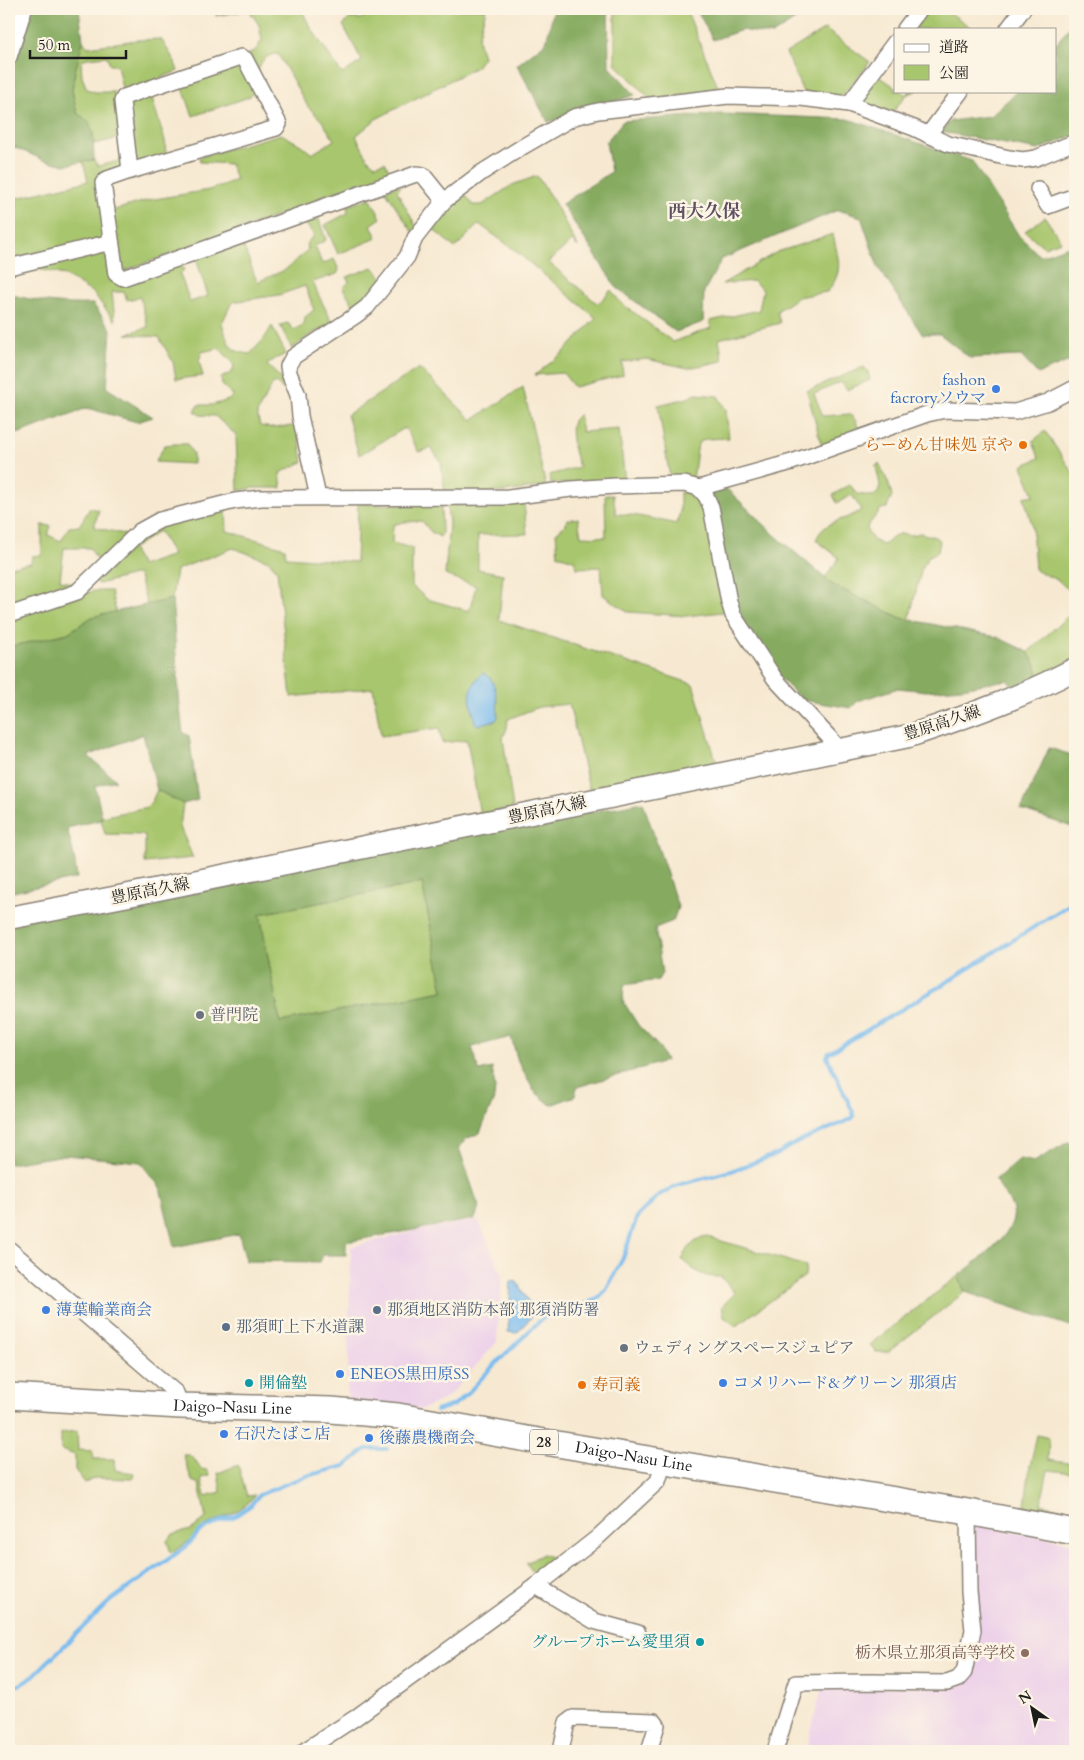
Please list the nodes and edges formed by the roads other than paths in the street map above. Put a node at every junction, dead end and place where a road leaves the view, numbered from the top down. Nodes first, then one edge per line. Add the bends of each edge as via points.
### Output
1 (24, 9) edge
2 (920, 9) edge
3 (1023, 9) edge
4 (906, 28) edge
5 (1009, 28) edge
6 (894, 43) edge
7 (9, 57) edge
8 (960, 92) edge
9 (849, 104) junction
10 (928, 135) junction
11 (1075, 142) edge
12 (130, 171) junction
13 (1038, 189) dead end
14 (1075, 196) edge
15 (444, 201) junction
16 (111, 242) junction
17 (9, 267) edge
18 (1075, 388) edge
19 (699, 488) junction
20 (318, 497) junction
21 (9, 614) edge
22 (1075, 669) edge
23 (841, 750) junction
24 (9, 918) edge
25 (9, 1248) edge
26 (9, 1396) edge
27 (181, 1406) junction
28 (664, 1462) junction
29 (968, 1512) junction
30 (1074, 1527) edge
31 (536, 1586) junction
32 (638, 1633) dead end
33 (309, 1750) edge
34 (561, 1751) edge
35 (649, 1751) edge
36 (775, 1751) edge

1 - 7 street
2 - 4 street
3 - 5 street
6 - 9 street
8 - 10 street
9 - 10 street
9 - 15 street via 800,98 728,96 598,111 574,117 522,147
10 - 11 street via 969,150 1023,160
12 - 12 street via 276,128 279,124 245,59 241,57 124,97
12 - 16 street via 103,183
13 - 14 street via 1048,206
15 - 16 street via 423,175 416,174 124,278 116,274
15 - 20 street via 415,238 407,257 366,307 291,359 288,366 298,395
16 - 17 street
18 - 19 street via 1048,402 1015,412 945,410 927,414 792,462
19 - 20 street via 684,484 615,486 509,497
19 - 23 street via 706,496 712,514 734,615 775,679
20 - 21 street via 249,499 160,520 140,531 77,592
22 - 23 main road, 豊原高久線 via 1045,685 964,718 909,736
23 - 24 main road, 豊原高久線
25 - 27 street via 176,1393
26 - 27 main road, Daigo-Nasu Line / 28
27 - 28 main road, Daigo-Nasu Line / 28 via 332,1410 398,1416
28 - 29 main road, Daigo-Nasu Line / 28
28 - 31 street via 658,1481 596,1538
29 - 30 main road, Daigo-Nasu Line / 28
29 - 36 street via 973,1630 964,1672 958,1679 947,1683 796,1683
31 - 32 street via 594,1620
31 - 33 street
34 - 35 street via 568,1722 573,1718 654,1721 657,1725

